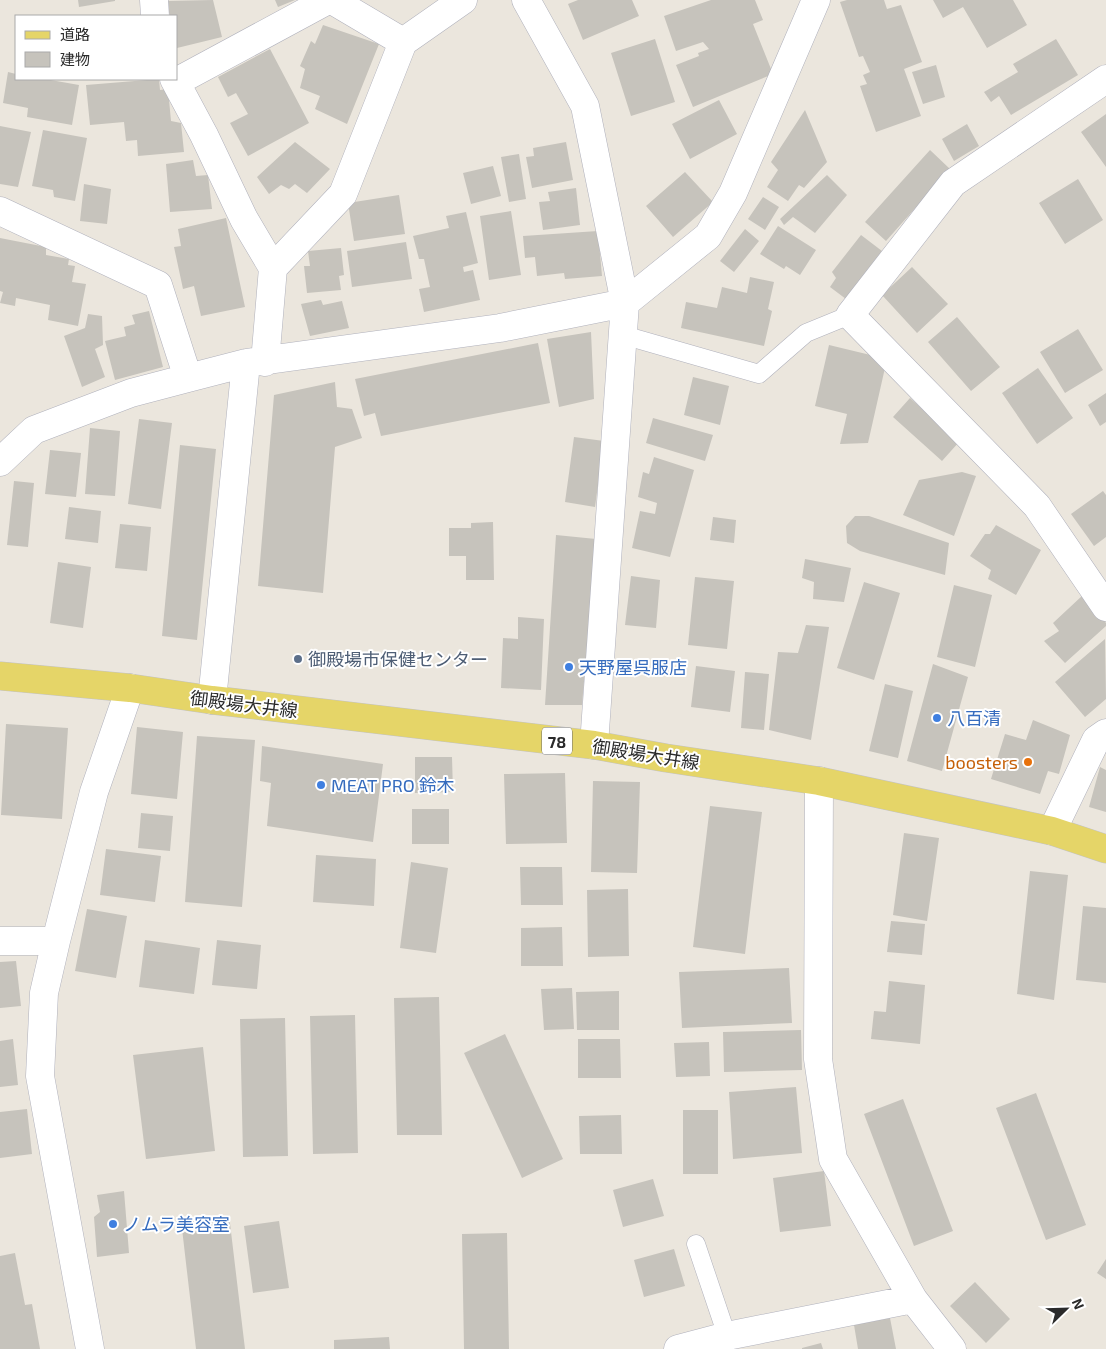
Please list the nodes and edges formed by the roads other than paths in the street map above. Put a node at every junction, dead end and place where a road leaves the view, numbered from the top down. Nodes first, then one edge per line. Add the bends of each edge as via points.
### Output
1 (154, 0) edge
2 (330, 0) edge
3 (463, 0) edge
4 (526, 0) edge
5 (816, 0) edge
6 (155, 15) edge
7 (403, 42) junction
8 (178, 78) edge
9 (1106, 79) edge
10 (175, 80) edge
11 (0, 210) edge
12 (273, 268) junction
13 (626, 303) junction
14 (850, 315) junction
15 (623, 335) junction
16 (255, 363) junction
17 (188, 378) junction
18 (0, 462) edge
19 (1106, 607) edge
20 (0, 676) edge
21 (130, 688) junction
22 (212, 700) junction
23 (1106, 733) edge
24 (594, 745) junction
25 (819, 781) junction
26 (1052, 831) junction
27 (1106, 849) edge
28 (0, 941) edge
29 (56, 941) junction
30 (696, 1244) dead end
31 (913, 1300) junction
32 (728, 1336) junction
33 (90, 1349) edge
34 (678, 1349) edge
35 (952, 1349) edge

1 - 6 street
2 - 7 street
2 - 8 street
3 - 7 street
4 - 13 street via 585,106
5 - 13 street via 733,193 708,236
7 - 12 street via 342,194
9 - 14 street via 953,183
10 - 12 street via 244,219
11 - 17 street via 158,285
12 - 16 street
13 - 15 street
13 - 16 street via 500,328
14 - 15 lane via 806,333 759,374
14 - 19 street via 1037,506
15 - 24 street
16 - 17 street
16 - 22 street
17 - 18 street via 131,392 34,430
20 - 21 main road, 御殿場大井線 / 78
21 - 22 main road, 御殿場大井線 / 78
21 - 29 street via 94,792
22 - 24 main road, 御殿場大井線 / 78
23 - 26 street via 1096,740
24 - 25 main road, 御殿場大井線 / 78
25 - 26 main road, 御殿場大井線 / 78
25 - 31 street via 818,1060 834,1159
26 - 27 main road, 御殿場大井線 / 78
28 - 29 street
29 - 33 street via 44,993 40,1076
30 - 32 lane
31 - 32 street
31 - 35 street
32 - 34 street

